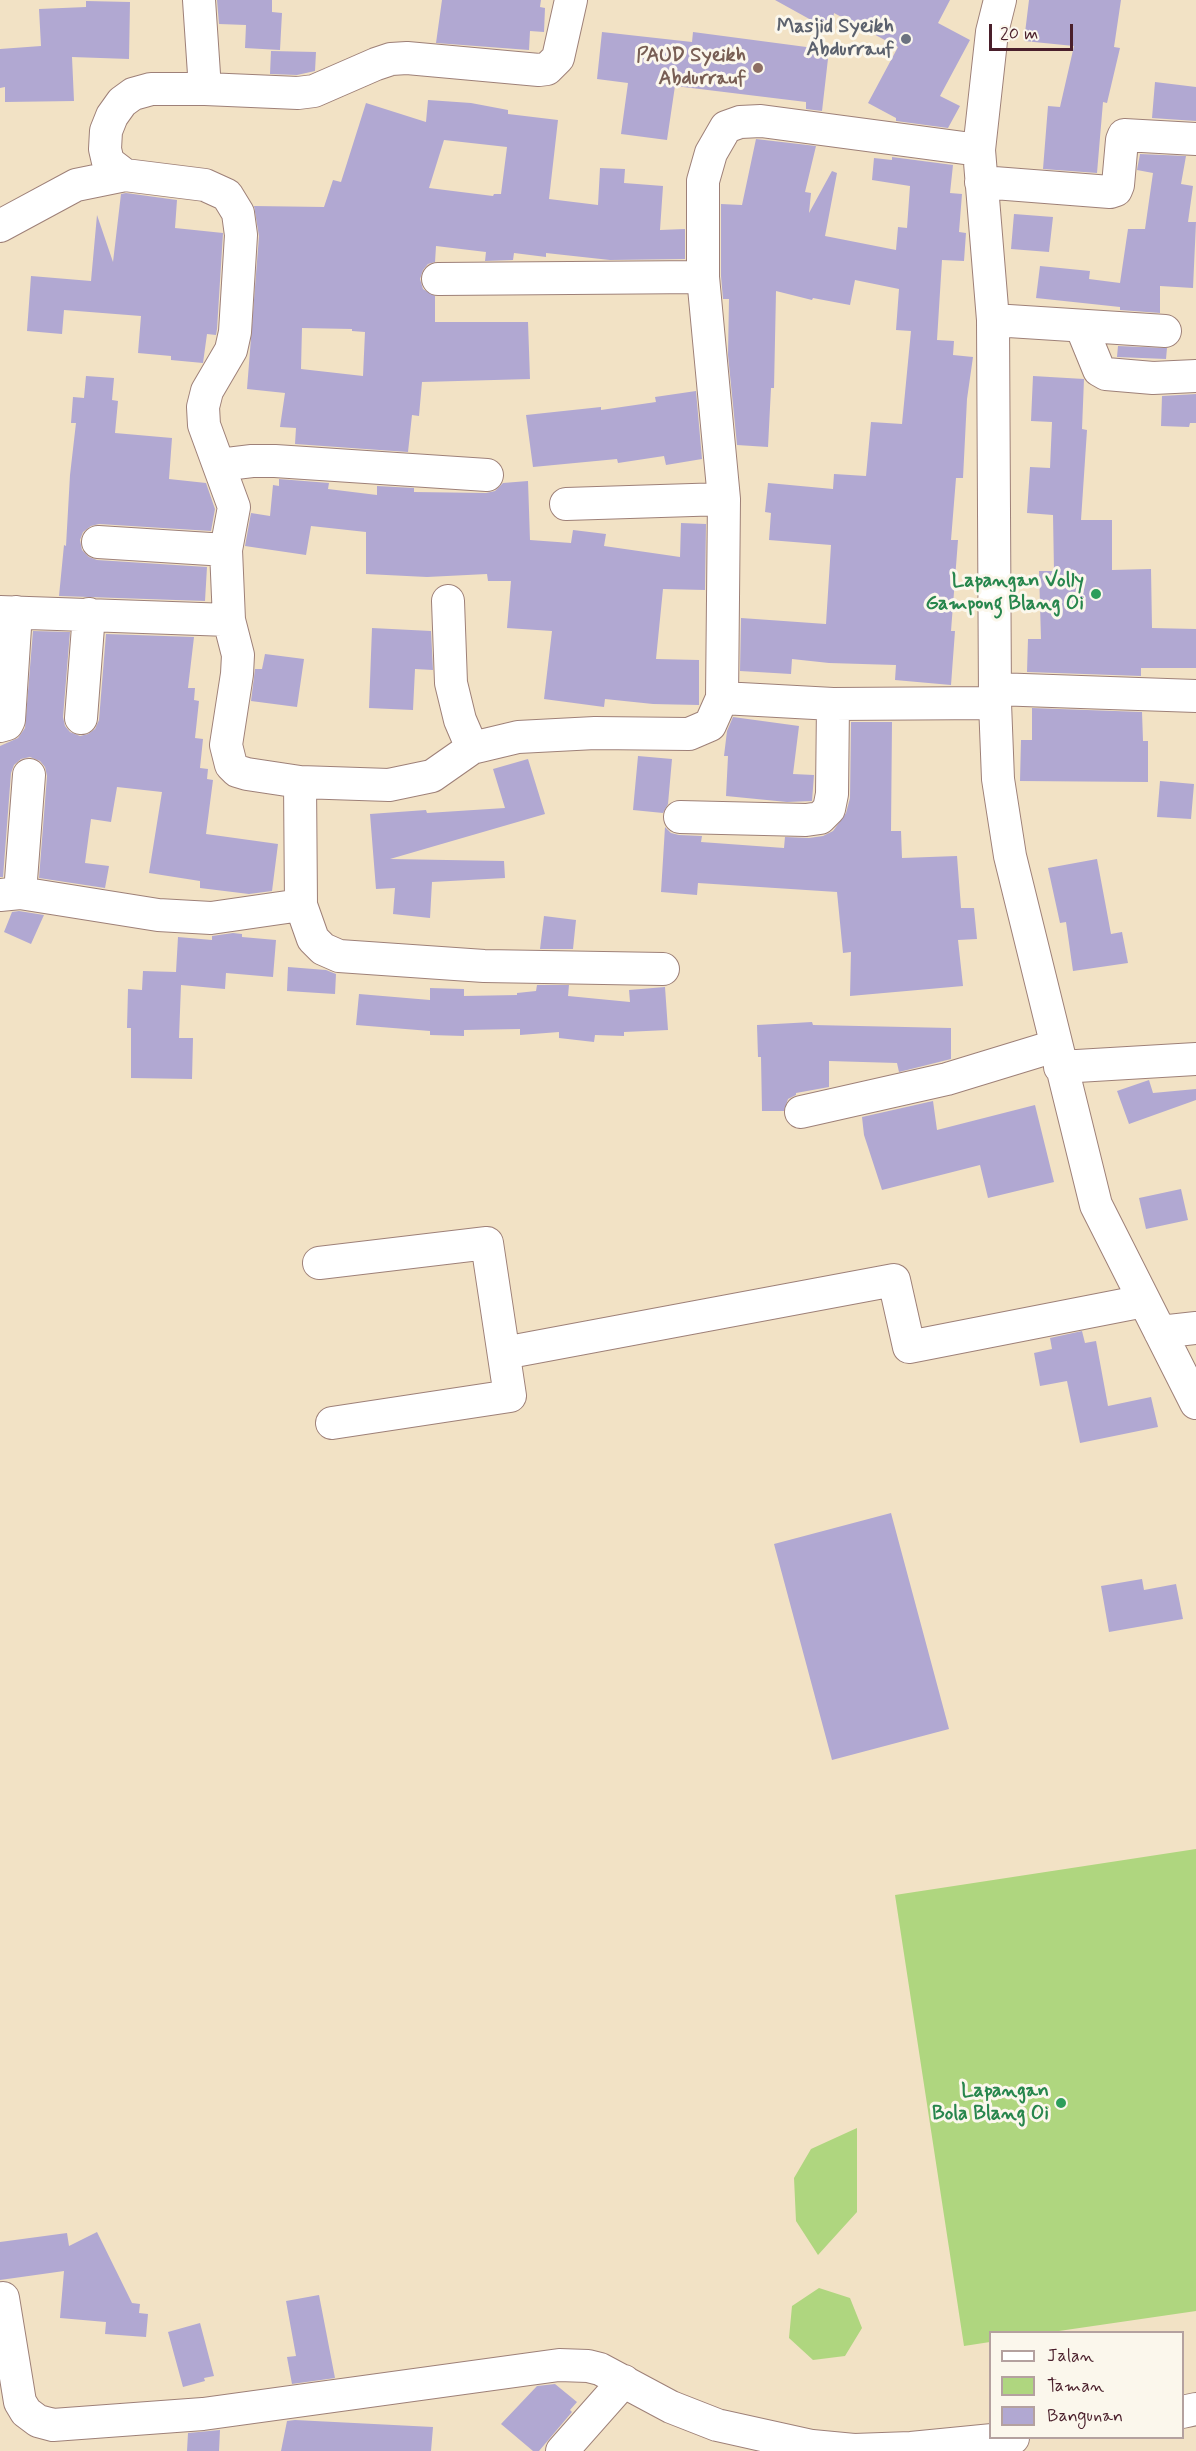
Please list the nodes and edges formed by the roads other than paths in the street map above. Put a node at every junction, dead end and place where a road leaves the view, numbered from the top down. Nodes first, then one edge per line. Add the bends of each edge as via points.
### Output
1 (199, 0) edge
2 (572, 0) edge
3 (1000, 0) edge
4 (205, 89) junction
5 (1196, 139) edge
6 (979, 150) junction
7 (125, 175) junction
8 (981, 182) junction
9 (0, 226) edge
10 (703, 277) junction
11 (438, 279) dead end
12 (993, 320) junction
13 (1081, 326) junction
14 (1165, 331) dead end
15 (1196, 376) edge
16 (219, 465) junction
17 (487, 475) dead end
18 (724, 499) junction
19 (566, 504) dead end
20 (98, 542) dead end
21 (226, 550) junction
22 (448, 601) dead end
23 (8, 612) edge
24 (89, 614) junction
25 (229, 620) junction
26 (995, 696) junction
27 (1196, 696) edge
28 (722, 698) junction
29 (832, 704) junction
30 (81, 718) dead end
31 (0, 726) edge
32 (472, 748) junction
33 (30, 775) dead end
34 (300, 782) junction
35 (680, 817) dead end
36 (10, 894) edge
37 (300, 905) junction
38 (663, 969) dead end
39 (1058, 1056) junction
40 (1196, 1059) edge
41 (801, 1112) dead end
42 (319, 1263) dead end
43 (1144, 1301) junction
44 (1196, 1328) edge
45 (1160, 1332) junction
46 (504, 1353) junction
47 (1196, 1403) edge
48 (332, 1422) dead end
49 (3, 2298) dead end
50 (624, 2381) junction
51 (1002, 2439) edge
52 (562, 2451) edge

1 - 4 street
2 - 4 street via 558,58 548,69 407,58 376,64 314,91
3 - 6 street via 992,32
4 - 7 street via 151,89 122,102 106,131 105,149 108,162
5 - 8 street via 1124,135 1118,185 1110,192
6 - 8 street
6 - 10 street via 762,121 726,127 711,153 703,182
7 - 9 street via 76,185
7 - 16 street via 205,185 227,195 238,213 235,332 231,350 207,391 203,407 204,425
8 - 12 street
10 - 11 street
10 - 18 street
12 - 13 street
12 - 26 street
13 - 14 street
13 - 15 street via 1099,370 1106,374
16 - 17 street via 274,461
16 - 21 street via 234,507
18 - 19 street
18 - 28 street
20 - 21 street
21 - 25 street
22 - 32 street via 452,683 460,720
23 - 24 street
23 - 31 street via 9,720
24 - 25 street
24 - 30 street
25 - 34 street via 238,656 226,745 231,765 247,774
26 - 27 street
26 - 29 street
26 - 39 street via 998,779 1010,856
28 - 29 street
28 - 32 street via 710,725 689,734 518,737
29 - 35 street via 832,794 829,809 820,818
32 - 34 street via 440,771 416,780 389,785
33 - 36 street
34 - 37 street
36 - 37 street via 158,915 211,918
37 - 38 street via 313,939 339,956 484,966
39 - 40 street
39 - 41 street
39 - 43 street via 1096,1205
42 - 46 street via 487,1243
43 - 45 street
43 - 46 street via 909,1347 894,1280
44 - 45 street
45 - 47 street
46 - 48 street via 510,1396
49 - 50 street via 20,2402 38,2421 53,2425 203,2414 559,2365 588,2366
50 - 51 street via 671,2407 717,2425 812,2446 855,2450 910,2448
50 - 52 street

